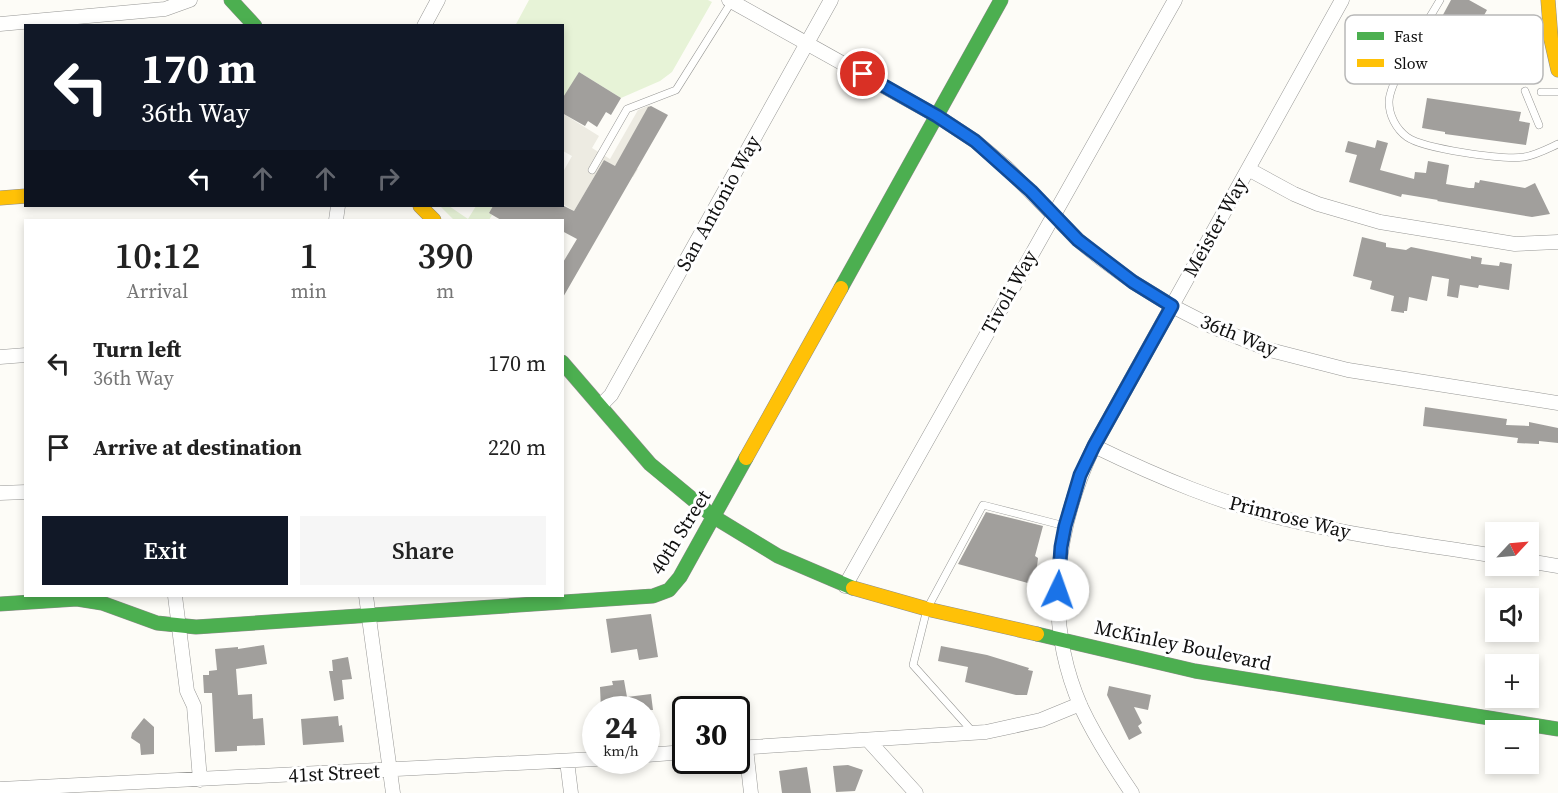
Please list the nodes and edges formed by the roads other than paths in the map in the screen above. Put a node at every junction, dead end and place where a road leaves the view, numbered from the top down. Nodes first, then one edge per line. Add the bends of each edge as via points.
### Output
1 (190, 0) edge
2 (231, 0) edge
3 (438, 0) edge
4 (831, 0) edge
5 (1001, 0) edge
6 (1175, 0) edge
7 (1342, 0) edge
8 (1440, 0) edge
9 (1548, 0) edge
10 (730, 1) edge
11 (1432, 15) edge
12 (0, 24) edge
13 (253, 24) edge
14 (425, 24) edge
15 (807, 43) junction
16 (1558, 70) edge
17 (1394, 84) edge
18 (1525, 91) dead end
19 (1542, 92) dead end
20 (1558, 92) edge
21 (937, 116) junction
22 (1539, 125) dead end
23 (1558, 144) edge
24 (1248, 169) junction
25 (592, 170) dead end
26 (24, 196) edge
27 (0, 198) edge
28 (421, 207) edge
29 (1053, 214) junction
30 (433, 219) edge
31 (1558, 242) edge
32 (1172, 306) junction
33 (24, 355) edge
34 (0, 357) edge
35 (564, 364) edge
36 (1558, 404) edge
37 (601, 405) junction
38 (1094, 446) junction
39 (24, 492) edge
40 (0, 494) edge
41 (714, 517) junction
42 (1065, 526) junction
43 (1485, 554) edge
44 (1539, 563) edge
45 (1558, 566) edge
46 (845, 586) junction
47 (175, 597) edge
48 (366, 597) edge
49 (0, 604) edge
50 (927, 609) junction
51 (369, 616) junction
52 (179, 626) junction
53 (1062, 639) junction
54 (1080, 704) junction
55 (1558, 729) edge
56 (974, 733) junction
57 (868, 740) junction
58 (750, 747) edge
59 (582, 760) edge
60 (567, 762) junction
61 (390, 769) junction
62 (747, 774) edge
63 (200, 780) junction
64 (0, 789) edge
65 (39, 790) edge
66 (393, 793) edge
67 (571, 793) edge
68 (752, 793) edge
69 (916, 793) edge
70 (1132, 793) edge

1 - 12 street via 165,9
2 - 13 street
3 - 14 street
4 - 15 street, San Antonio Way
5 - 21 street, 40th Street
6 - 29 street, Tivoli Way
7 - 24 street, Meister Way
8 - 11 lane
9 - 16 street
10 - 15 street, 36th Way
10 - 25 lane via 676,90 627,109
15 - 21 street, 36th Way
15 - 37 street, San Antonio Way via 611,395
17 - 23 lane via 1390,111 1399,130 1426,145 1504,158 1523,157
18 - 22 lane
19 - 20 lane
21 - 29 street, 36th Way via 1007,168
21 - 41 street, 40th Street
24 - 31 street via 1318,204 1380,222 1515,244
24 - 32 street, Meister Way
26 - 27 street
28 - 30 street
29 - 32 street, 36th Way via 1100,258
29 - 46 street, Tivoli Way
32 - 36 street, 36th Way via 1241,339 1308,361
32 - 38 street, Meister Way
33 - 34 street
35 - 37 street, McKinley Boulevard
37 - 41 street, McKinley Boulevard via 650,464
38 - 42 street, Meister Way via 1080,475
38 - 43 street, Primrose Way via 1177,484 1248,509 1337,531
39 - 40 street
41 - 46 street, McKinley Boulevard via 778,556
41 - 51 street, 40th Street via 680,577 661,594
42 - 50 lane via 983,505
42 - 53 street, Meister Way via 1056,606
44 - 45 street
46 - 50 street, McKinley Boulevard
47 - 52 street
48 - 51 street
49 - 52 street, 40th Street via 77,599
50 - 53 street, McKinley Boulevard
50 - 56 lane via 913,665
51 - 52 street, 40th Street
51 - 61 street
52 - 63 street via 187,691 194,705
53 - 54 street, Meister Way
53 - 55 street, McKinley Boulevard via 1230,678
54 - 56 street via 1023,725
54 - 70 street, Meister Way
56 - 57 street
57 - 58 street
57 - 69 street
59 - 60 street, 41st Street
60 - 61 street, 41st Street
60 - 67 street
61 - 63 street, 41st Street
61 - 66 street
62 - 68 street
63 - 65 street, 41st Street
64 - 65 street, 41st Street

